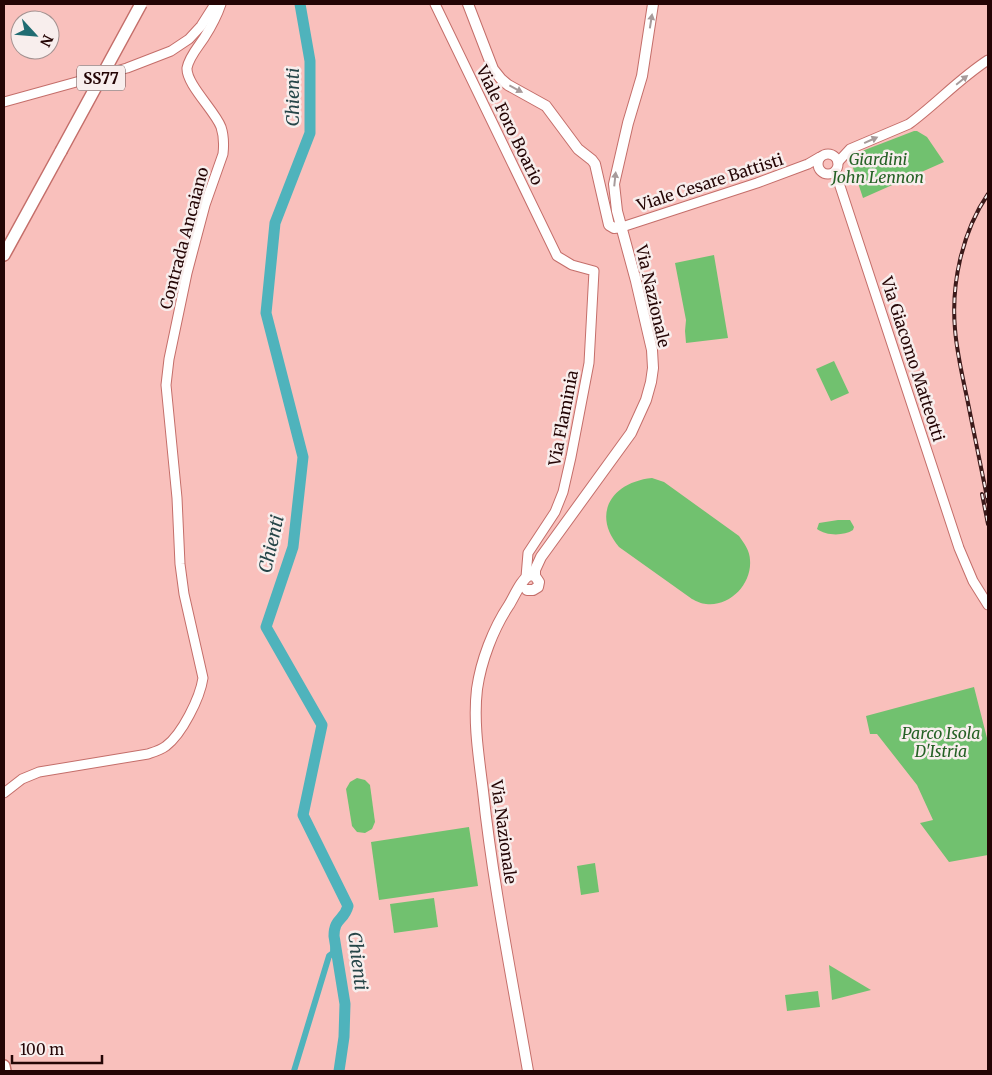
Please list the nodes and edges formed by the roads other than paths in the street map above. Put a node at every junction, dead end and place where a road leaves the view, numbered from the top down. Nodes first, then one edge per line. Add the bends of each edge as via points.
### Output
1 (132, 4) edge
2 (141, 4) edge
3 (215, 4) edge
4 (221, 4) edge
5 (435, 4) edge
6 (468, 4) edge
7 (653, 4) edge
8 (988, 60) edge
9 (4, 102) edge
10 (58, 150) junction
11 (820, 157) junction
12 (808, 164) junction
13 (819, 169) junction
14 (836, 171) junction
15 (622, 227) junction
16 (4, 240) edge
17 (4, 255) edge
18 (594, 271) joint
19 (529, 580) junction
20 (986, 602) edge
21 (4, 793) edge
22 (4, 1066) edge
23 (5, 1071) edge
24 (528, 1071) edge

1 - 10 highway, SS77
2 - 10 highway, SS77, bridge
3 - 9 street via 189,39 171,51 127,68
4 - 21 street, Contrada Ancaiano via 187,69 221,127 224,146 187,273 167,373 166,400 177,498 180,564 203,678 201,689 177,734 164,748 148,754 39,772 22,779
5 - 18 street, Viale Foro Boario via 559,259
6 -> 15 main road via 494,69 508,85 546,106 578,149 592,160 609,225
15 -> 7 main road, Via Nazionale via 615,200 615,177 642,76
14 -> 8 street via 850,149 909,124
10 - 16 highway, SS77
10 - 17 highway, SS77
11 - 12 street, Viale Cesare Battisti
11 - 13 street
11 - 14 street via 825,153 832,154
12 - 13 street, Viale Cesare Battisti
12 - 15 street, Viale Cesare Battisti
13 - 14 street via 826,174
14 - 20 street, Via Giacomo Matteotti via 959,548
15 - 19 main road, Via Nazionale via 652,350 653,368 646,400 631,433 537,563
18 - 19 street, Via Flaminia via 586,388 563,492 555,512 528,553
19 - 24 main road, Via Nazionale via 497,627 481,670 476,714 487,826
22 - 23 highway

